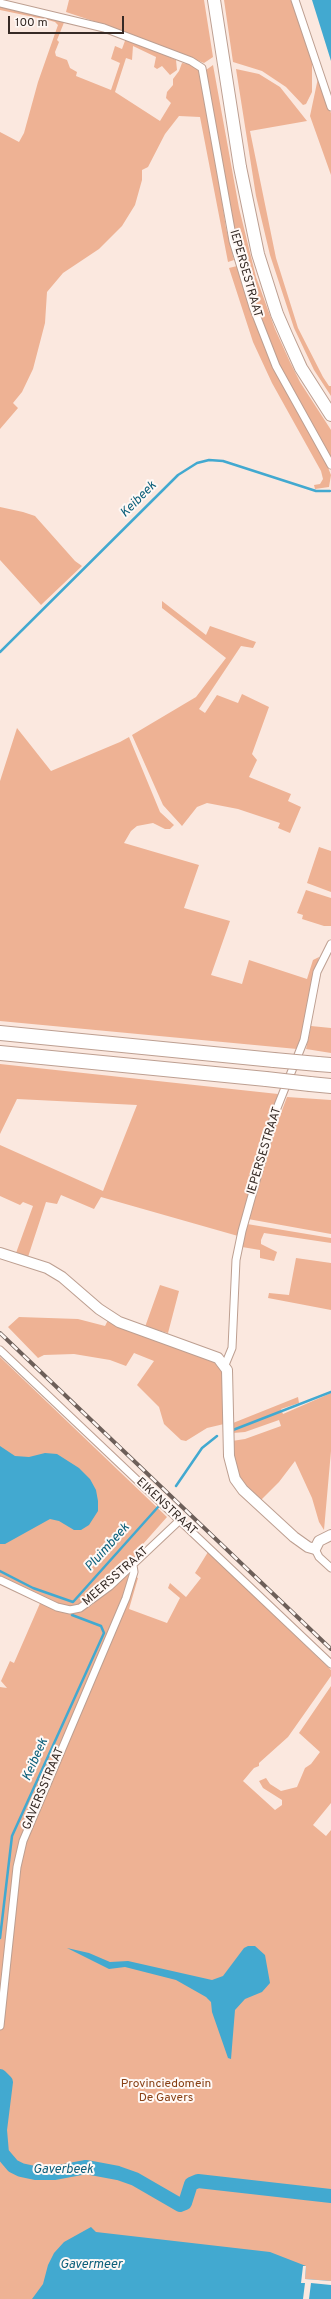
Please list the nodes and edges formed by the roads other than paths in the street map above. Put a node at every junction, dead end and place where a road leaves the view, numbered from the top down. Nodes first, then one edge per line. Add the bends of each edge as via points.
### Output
1 (214, 0) edge
2 (295, 0) edge
3 (0, 3) edge
4 (331, 107) edge
5 (331, 415) edge
6 (331, 465) edge
7 (331, 944) edge
8 (0, 1033) edge
9 (0, 1053) edge
10 (325, 1064) edge
11 (331, 1086) edge
12 (0, 1253) edge
13 (0, 1350) edge
14 (225, 1365) junction
15 (180, 1520) junction
16 (331, 1535) edge
17 (315, 1549) junction
18 (133, 1564) junction
19 (331, 1568) edge
20 (0, 1580) edge
21 (331, 1664) edge
22 (0, 2026) edge

1 - 5 main road via 243,182 266,282 277,314 302,368
2 - 4 street
3 - 6 street, IEPERSESTRAAT via 104,28 202,68 233,241 253,307 279,371
7 - 14 street, IEPERSESTRAAT via 317,972 304,1040 275,1113 242,1231 236,1260 232,1348
8 - 10 highway, bridge
9 - 11 highway, bridge
12 - 14 street via 47,1268 119,1322 206,1353 218,1358
13 - 15 street, EIKENSTRAAT
14 - 17 street via 228,1378 229,1456 235,1479 243,1490 294,1537
15 - 18 street, MEERSSTRAAT
15 - 21 street, EIKENSTRAAT
16 - 17 street via 319,1541
17 - 19 street via 319,1557
18 - 20 street, MEERSSTRAAT via 90,1602 70,1610
18 - 22 street, GAVERSSTRAAT via 134,1572 126,1598 23,1841 9,1932

